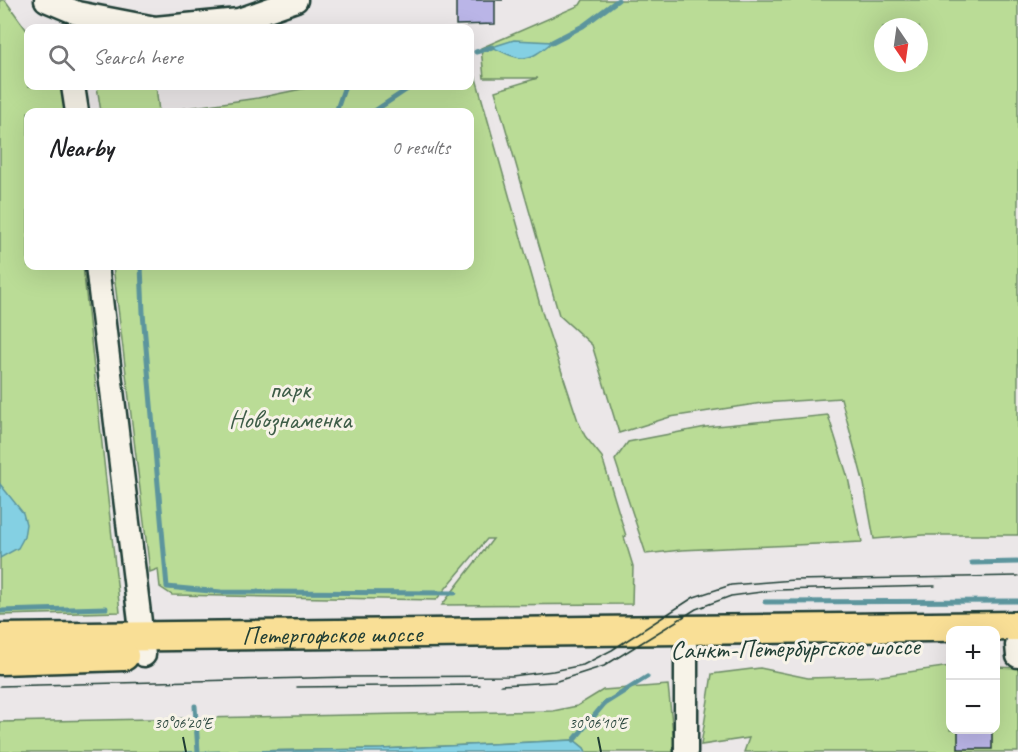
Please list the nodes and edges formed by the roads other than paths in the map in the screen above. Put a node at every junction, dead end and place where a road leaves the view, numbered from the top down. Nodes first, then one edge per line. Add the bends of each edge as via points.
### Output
1 (296, 0) edge
2 (60, 9) edge
3 (134, 24) edge
4 (197, 24) edge
5 (74, 90) edge
6 (76, 108) edge
7 (97, 270) edge
8 (664, 630) joint
9 (0, 638) edge
10 (1013, 643) edge
11 (142, 646) junction
12 (946, 646) edge
13 (687, 649) junction
14 (639, 650) joint
15 (0, 660) edge
16 (686, 752) edge

1 - 4 street via 239,20
2 - 3 street
5 - 6 street
7 - 11 street
8 - 10 main road, Санкт-Петербургское шоссе
8 - 11 main road, Петергофское шоссе
9 - 11 main road, Петергофское шоссе
11 - 14 main road, Петергофское шоссе
11 - 15 main road, Петергофское шоссе
12 - 13 main road, Санкт-Петербургское шоссе
13 - 14 main road, Санкт-Петербургское шоссе
13 - 16 street

